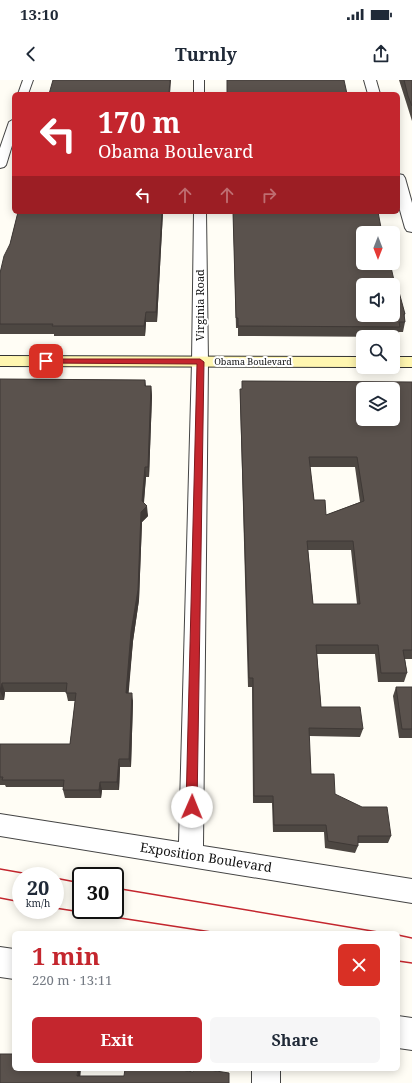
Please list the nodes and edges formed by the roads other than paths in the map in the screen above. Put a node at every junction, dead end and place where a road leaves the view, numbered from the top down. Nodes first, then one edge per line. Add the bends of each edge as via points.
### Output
1 (28, 80) edge
2 (199, 80) edge
3 (370, 80) edge
4 (24, 92) edge
5 (199, 92) edge
6 (373, 92) edge
7 (12, 128) edge
8 (0, 165) edge
9 (400, 185) edge
10 (200, 214) edge
11 (412, 228) edge
12 (0, 361) edge
13 (200, 362) junction
14 (356, 362) edge
15 (400, 362) edge
16 (412, 362) edge
17 (0, 824) edge
18 (191, 854) junction
19 (412, 891) edge
20 (0, 962) edge
21 (12, 964) edge
22 (400, 1032) edge
23 (412, 1034) edge
24 (266, 1071) edge
25 (266, 1083) edge

1 - 4 street
2 - 5 street
3 - 6 street
7 - 8 street
9 - 11 street
10 - 13 street, Virginia Road
12 - 13 main road, Obama Boulevard
13 - 14 main road, Obama Boulevard
13 - 18 street, Virginia Road
15 - 16 main road
17 - 18 street, Exposition Boulevard
18 - 19 street, Exposition Boulevard
20 - 21 street
22 - 23 street
24 - 25 street

